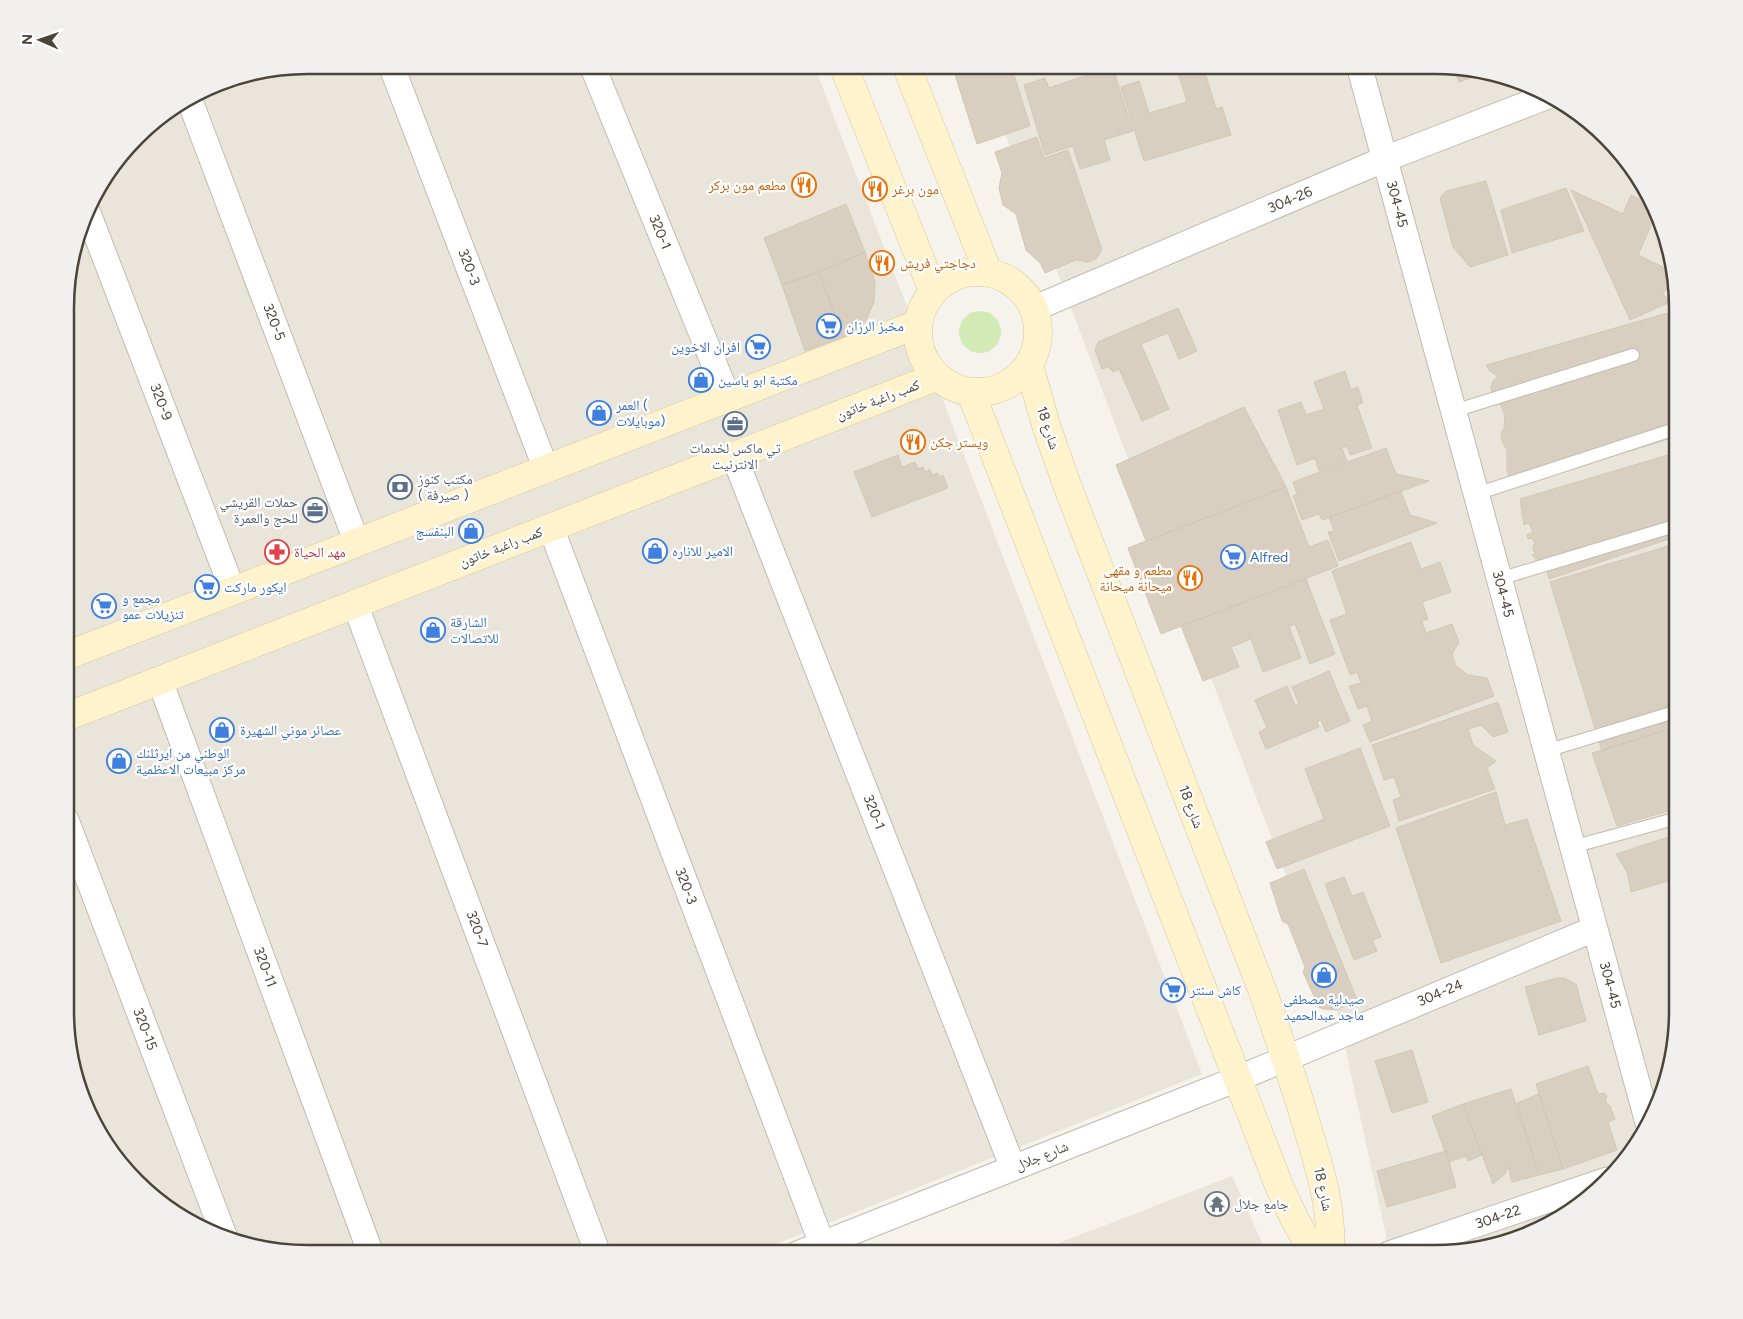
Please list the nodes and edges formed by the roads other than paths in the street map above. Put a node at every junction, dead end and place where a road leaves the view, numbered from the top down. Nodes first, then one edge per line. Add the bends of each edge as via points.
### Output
1 (394, 74) edge
2 (596, 74) edge
3 (847, 74) edge
4 (910, 74) edge
5 (1361, 74) edge
6 (1541, 99) edge
7 (191, 105) edge
8 (1385, 159) junction
9 (91, 221) edge
10 (988, 272) junction
11 (933, 291) junction
12 (1033, 309) junction
13 (918, 324) junction
14 (1633, 355) dead end
15 (1029, 365) junction
16 (936, 377) junction
17 (971, 393) junction
18 (728, 398) junction
19 (1454, 411) junction
20 (1669, 431) edge
21 (734, 456) junction
22 (546, 469) junction
23 (1476, 494) junction
24 (551, 528) junction
25 (1669, 528) edge
26 (357, 543) junction
27 (1499, 579) junction
28 (233, 591) junction
29 (355, 604) junction
30 (74, 653) edge
31 (160, 681) junction
32 (74, 714) edge
33 (1669, 714) edge
34 (1546, 751) junction
35 (1669, 820) edge
36 (74, 841) edge
37 (1572, 847) junction
38 (1594, 929) junction
39 (1286, 1058) junction
40 (1237, 1079) junction
41 (1645, 1114) edge
42 (1013, 1168) junction
43 (1591, 1185) edge
44 (221, 1228) edge
45 (822, 1244) joint
46 (368, 1245) edge
47 (595, 1245) edge
48 (1309, 1245) edge
49 (1330, 1245) edge
50 (1415, 1245) edge

1 - 22 street, 320-3
2 - 18 street, 320-1
3 - 11 street
4 - 10 street
5 - 8 street, 304-45
6 - 8 street, 304-26
7 - 26 street, 320-5
8 - 12 street, 304-26
8 - 19 street, 304-45
9 - 28 street, 320-9
10 - 11 street via 958,275
10 - 12 street via 1016,285
11 - 13 street
12 - 15 street via 1038,338
13 - 16 street via 921,353
13 - 18 street
14 - 19 lane
15 - 17 street via 1004,387
15 - 39 street, شارع 18 via 1067,485
16 - 17 street via 947,385
16 - 21 street, كمب راغبة خاتون
17 - 40 street
18 - 22 street
19 - 23 street, 304-45
20 - 23 lane
21 - 24 street, كمب راغبة خاتون
21 - 42 street, 320-1
22 - 26 street
23 - 27 street, 304-45
24 - 29 street, كمب راغبة خاتون
24 - 45 street, 320-3
25 - 27 lane
26 - 28 street
27 - 34 street, 304-45
28 - 30 street
29 - 31 street, كمب راغبة خاتون
29 - 47 street, 320-7
31 - 32 street, كمب راغبة خاتون
31 - 46 street, 320-11
33 - 34 lane
34 - 37 street, 304-45
35 - 37 lane
36 - 44 street, 320-15
37 - 38 street, 304-45
38 - 39 street, 304-24
38 - 41 street, 304-45
39 - 40 street, شارع جلال
39 - 49 street, شارع 18 via 1327,1196
40 - 42 street, شارع جلال
40 - 48 street via 1280,1188
42 - 45 street, شارع جلال
43 - 50 street, 304-22

